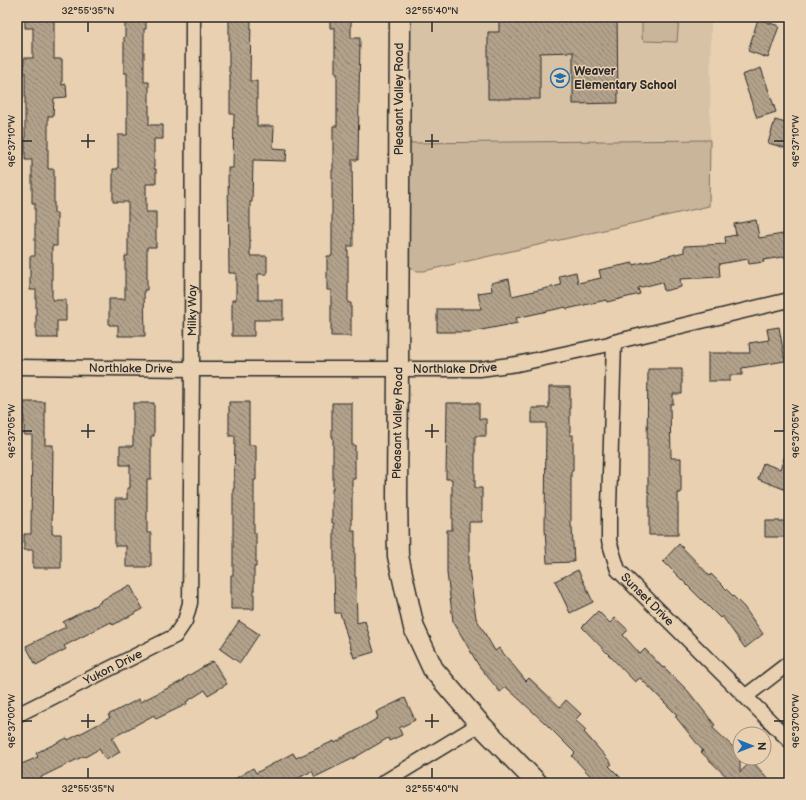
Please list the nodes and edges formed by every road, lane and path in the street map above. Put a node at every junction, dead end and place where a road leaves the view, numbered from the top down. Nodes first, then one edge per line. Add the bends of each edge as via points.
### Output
1 (193, 17) edge
2 (400, 17) edge
3 (789, 300) edge
4 (614, 342) junction
5 (17, 367) edge
6 (192, 369) junction
7 (398, 369) junction
8 (190, 603) joint
9 (789, 663) edge
10 (746, 696) junction
11 (19, 710) edge
12 (480, 724) junction
13 (789, 740) edge
14 (384, 783) edge
15 (537, 783) edge

1 - 6 street, Milky Way
2 - 7 street, Pleasant Valley Road
3 - 4 street, Northlake Drive
4 - 7 street, Northlake Drive via 517,364 487,368
4 - 10 street, Sunset Drive via 609,541 618,570
5 - 6 street, Northlake Drive
6 - 7 street, Northlake Drive
6 - 8 street, Milky Way
7 - 12 street, Pleasant Valley Road via 398,556 414,628 433,669
8 - 11 street, Yukon Drive via 185,621 175,636
9 - 10 street
10 - 13 street, Sunset Drive
12 - 14 street
12 - 15 street, Pleasant Valley Road

